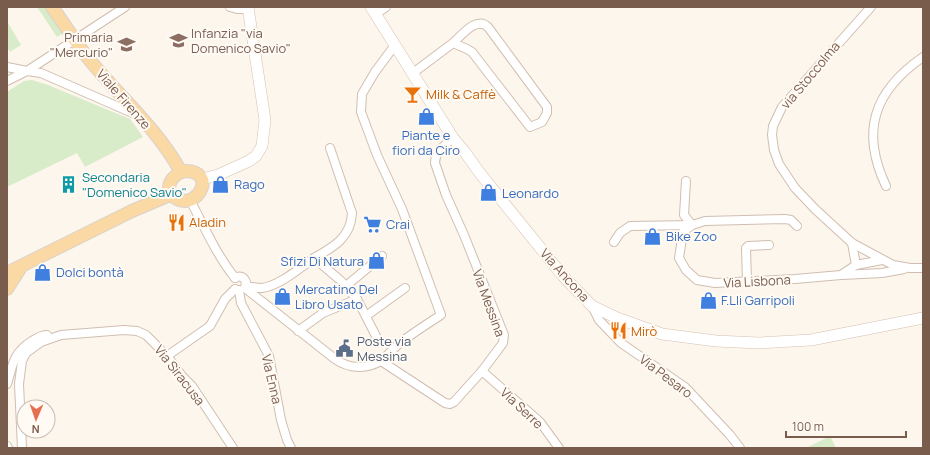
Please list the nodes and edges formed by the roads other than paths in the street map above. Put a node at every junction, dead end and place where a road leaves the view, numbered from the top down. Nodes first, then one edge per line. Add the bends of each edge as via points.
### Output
1 (52, 7) edge
2 (125, 7) edge
3 (230, 7) edge
4 (386, 7) edge
5 (870, 7) edge
6 (248, 8) edge
7 (374, 11) edge
8 (74, 39) junction
9 (453, 43) junction
10 (395, 45) junction
11 (923, 57) edge
12 (7, 67) edge
13 (27, 71) junction
14 (413, 73) junction
15 (7, 81) edge
16 (142, 117) junction
17 (452, 138) junction
18 (330, 148) dead end
19 (181, 172) junction
20 (202, 179) junction
21 (686, 181) dead end
22 (886, 186) dead end
23 (172, 194) junction
24 (190, 200) junction
25 (692, 224) junction
26 (797, 226) dead end
27 (614, 242) dead end
28 (852, 243) junction
29 (769, 245) dead end
30 (382, 256) dead end
31 (314, 258) junction
32 (882, 260) junction
33 (856, 265) junction
34 (21, 267) junction
35 (910, 268) junction
36 (923, 268) edge
37 (7, 273) edge
38 (841, 275) junction
39 (235, 278) junction
40 (747, 282) junction
41 (346, 286) junction
42 (241, 288) junction
43 (405, 288) dead end
44 (7, 289) edge
45 (357, 299) junction
46 (592, 306) junction
47 (366, 316) junction
48 (923, 318) edge
49 (298, 331) junction
50 (61, 335) junction
51 (378, 340) dead end
52 (167, 356) junction
53 (381, 361) junction
54 (482, 372) junction
55 (7, 384) edge
56 (22, 448) edge
57 (233, 448) edge
58 (291, 448) edge
59 (559, 448) edge
60 (740, 448) edge

1 - 8 main road, Viale Firenze
2 - 8 street
3 - 6 street
4 - 7 street
5 - 28 street, via Stoccolma via 782,107 773,126 772,135 779,164 795,188
6 - 20 street via 265,120 262,146 256,156 249,161
7 - 10 street, Via Ancona
8 - 13 street
8 - 16 main road, Viale Firenze
9 - 9 street via 472,52 530,127 542,122 547,113 546,107 486,25 474,25
9 - 14 street
10 - 14 street, Via Ancona
10 - 53 street via 362,94 361,112 402,209 441,315 399,344
11 - 22 street via 884,96 876,115 874,150 876,163
12 - 13 street
13 - 15 street
13 - 16 street via 41,73
14 - 17 street, Via Ancona
16 - 19 main road, Viale Firenze
17 - 46 street, Via Ancona via 563,276
17 - 54 street, Via Messina via 439,151 435,163 504,335 503,343
18 - 31 street via 352,213 352,224 348,233 331,249
19 - 20 main road via 194,172
19 - 23 main road via 170,183
20 - 24 main road via 201,190
21 - 25 street via 684,216
23 - 24 main road via 179,200
23 - 34 main road via 132,211
24 - 39 street via 217,251
25 - 26 street via 705,221 785,219
25 - 27 street via 630,226 620,233
25 - 40 street, Via Lisbona via 683,232 679,258 686,270 697,280 715,283
28 - 32 street, Via Lisbona
28 - 33 street
29 - 40 street via 746,248
30 - 41 street
31 - 41 street
31 - 42 street via 271,285 262,288
32 - 33 street, Via Lisbona
32 - 35 street, Via Lisbona
33 - 38 street, Via Lisbona
34 - 37 main road
34 - 44 main road
35 - 36 street, Via Lisbona
35 - 38 street via 882,273
38 - 40 street, Via Lisbona
39 - 42 street via 232,284
39 - 42 street via 244,278 246,282
41 - 45 street
42 - 49 street
42 - 52 street via 225,299 210,326
42 - 58 street, Via Enna via 241,303 269,356 281,420
43 - 47 street
45 - 47 street
45 - 49 street via 323,313
46 - 48 street, Via Ancona via 662,334 759,343 811,340
46 - 60 street, Via Pesaro via 599,320 621,342 685,387
47 - 51 street
49 - 53 street via 343,364 352,367 367,366
50 - 52 street, Via Siracusa via 116,330 138,331 152,339
50 - 55 street, Via Siracusa via 44,335 26,344 15,357
50 - 56 street, Via Siracusa via 33,347 22,361 19,384
52 - 57 street, Via Siracusa via 192,386
53 - 54 street, Via Messina via 450,404
54 - 59 street, Via Serre via 540,422

